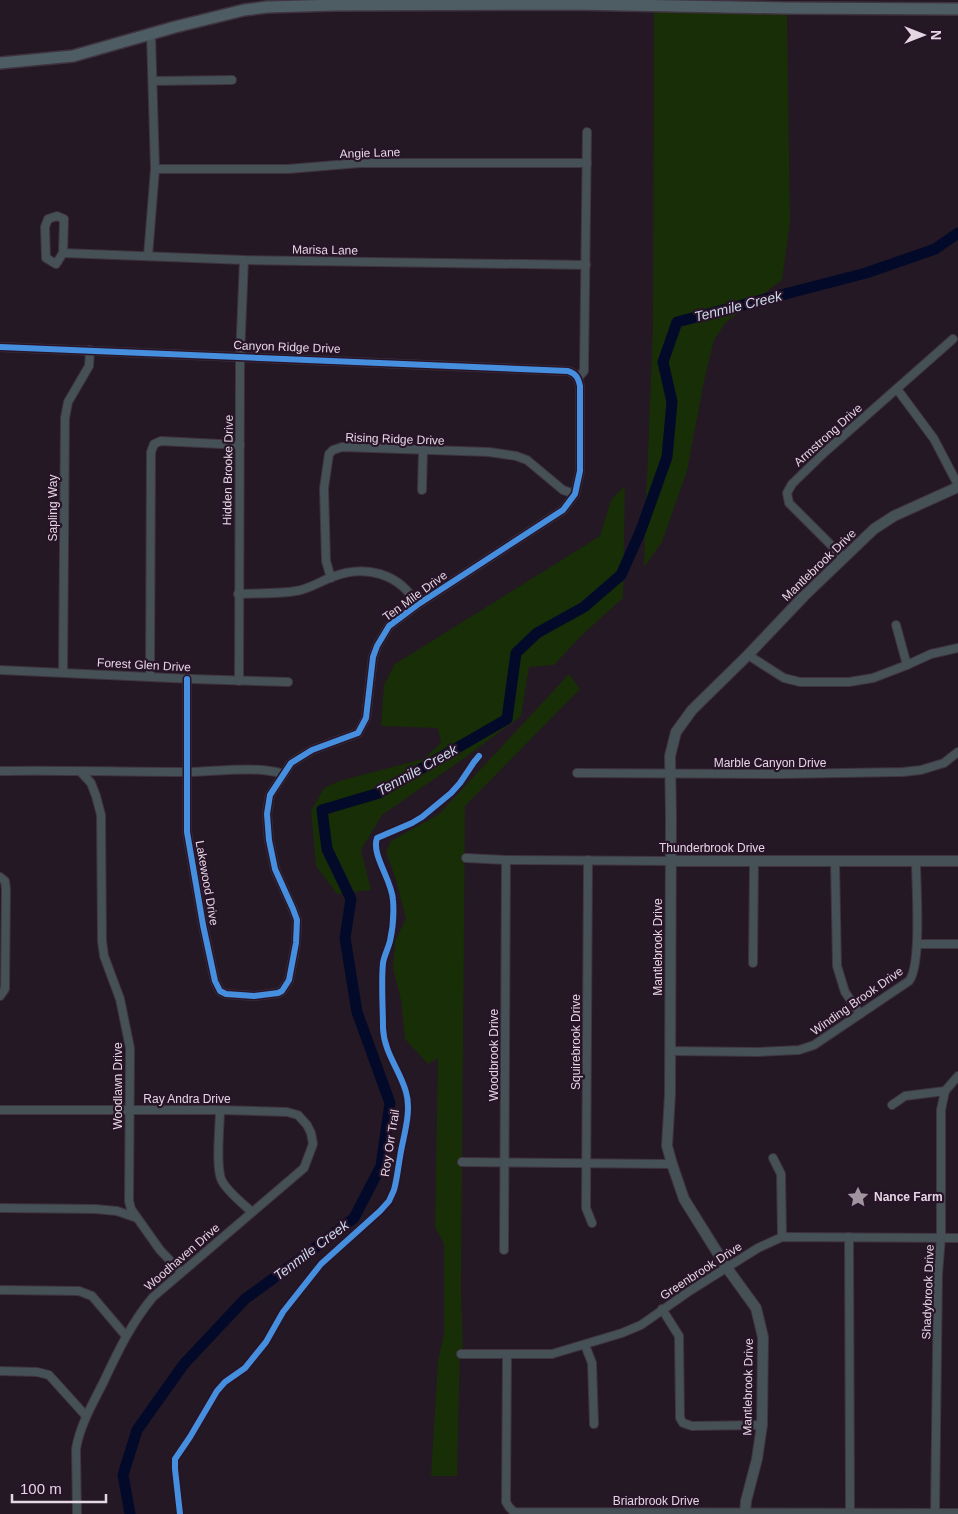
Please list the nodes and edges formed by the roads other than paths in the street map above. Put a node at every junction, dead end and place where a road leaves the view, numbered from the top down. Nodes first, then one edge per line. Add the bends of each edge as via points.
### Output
1 (576, 2) edge
2 (958, 9) edge
3 (151, 34) junction
4 (2, 62) edge
5 (232, 80) dead end
6 (153, 81) junction
7 (587, 132) dead end
8 (587, 162) junction
9 (155, 169) junction
10 (63, 253) junction
11 (148, 256) junction
12 (244, 260) junction
13 (586, 265) junction
14 (953, 339) dead end
15 (0, 346) edge
16 (90, 350) junction
17 (240, 357) junction
18 (576, 375) junction
19 (896, 389) junction
20 (240, 445) junction
21 (422, 451) junction
22 (958, 486) edge
23 (422, 490) dead end
24 (575, 494) junction
25 (843, 557) junction
26 (330, 578) junction
27 (238, 594) junction
28 (417, 605) junction
29 (896, 625) dead end
30 (958, 648) edge
31 (748, 655) junction
32 (907, 665) junction
33 (0, 670) edge
34 (63, 672) junction
35 (150, 676) junction
36 (187, 679) junction
37 (239, 681) junction
38 (288, 682) dead end
39 (958, 752) edge
40 (0, 771) edge
41 (80, 771) junction
42 (186, 772) junction
43 (577, 773) dead end
44 (284, 774) junction
45 (670, 774) junction
46 (466, 858) dead end
47 (506, 860) junction
48 (588, 860) junction
49 (670, 860) junction
50 (754, 861) junction
51 (958, 861) edge
52 (835, 862) junction
53 (916, 862) junction
54 (0, 877) edge
55 (917, 944) junction
56 (958, 944) edge
57 (292, 959) joint
58 (753, 963) dead end
59 (0, 996) edge
60 (860, 1014) junction
61 (670, 1051) junction
62 (958, 1076) edge
63 (945, 1091) junction
64 (892, 1105) dead end
65 (0, 1110) edge
66 (130, 1110) junction
67 (220, 1110) junction
68 (309, 1155) joint
69 (773, 1158) dead end
70 (462, 1162) dead end
71 (504, 1162) junction
72 (586, 1163) junction
73 (672, 1164) junction
74 (0, 1208) edge
75 (252, 1212) junction
76 (138, 1218) junction
77 (592, 1223) dead end
78 (782, 1237) junction
79 (849, 1237) junction
80 (940, 1237) junction
81 (958, 1238) edge
82 (504, 1250) dead end
83 (727, 1268) junction
84 (181, 1272) junction
85 (0, 1290) edge
86 (662, 1309) junction
87 (126, 1336) junction
88 (585, 1345) junction
89 (461, 1354) dead end
90 (507, 1355) junction
91 (0, 1371) edge
92 (86, 1416) junction
93 (594, 1424) dead end
94 (762, 1425) junction
95 (850, 1512) junction
96 (745, 1513) edge
97 (935, 1513) edge
98 (958, 1513) edge
99 (78, 1514) edge

1 - 2 main road
1 - 3 main road via 267,7
3 - 4 main road via 73,56
3 - 6 street
5 - 6 street
6 - 9 street
7 - 8 street, Ten Mile Drive
8 - 9 street, Angie Lane via 360,163 288,169
8 - 13 street, Ten Mile Drive
9 - 11 street
10 - 10 street, Marisa Lane via 64,219 57,216 48,219 46,258 56,264
10 - 11 street, Marisa Lane
11 - 12 street, Marisa Lane
12 - 13 street, Marisa Lane
12 - 17 street, Hidden Brooke Drive
13 - 18 street, Ten Mile Drive via 584,371
14 - 19 street, Armstrong Drive
15 - 16 street, Canyon Ridge Drive
16 - 17 street, Canyon Ridge Drive
16 - 34 street, Sapling Way via 89,366 68,402 65,418
17 - 18 street, Canyon Ridge Drive via 548,370
17 - 20 street, Hidden Brooke Drive
18 - 24 street, Ten Mile Drive via 580,386 581,440
19 - 22 street via 934,439
19 - 25 street, Armstrong Drive via 825,452 787,493 789,503
20 - 27 street, Hidden Brooke Drive
20 - 35 street via 161,441 154,444 151,452
21 - 23 street
21 - 24 street, Rising Ridge Drive via 489,452 516,456 527,460 563,490
21 - 26 street, Rising Ridge Drive via 342,447 329,454 324,488 326,562
22 - 25 street, Mantlebrook Drive via 894,516
24 - 28 street, Ten Mile Drive via 563,510
25 - 31 street, Mantlebrook Drive
26 - 27 street via 295,592
26 - 28 street via 347,572 370,571 387,576 406,588
27 - 37 street, Hidden Brooke Drive
28 - 44 street, Ten Mile Drive via 389,626 376,646 366,718 358,733 312,750 291,763
29 - 32 street
30 - 32 street via 931,654
31 - 32 street via 784,678 800,682 873,678
31 - 45 street, Mantlebrook Drive via 692,710 676,732 670,756
33 - 34 street, Forest Glen Drive
34 - 35 street, Forest Glen Drive
35 - 36 street, Forest Glen Drive
36 - 37 street, Forest Glen Drive
36 - 42 street, Lakewood Drive
37 - 38 street, Forest Glen Drive
39 - 45 street, Marble Canyon Drive via 944,763 903,772
40 - 41 street
41 - 42 street
41 - 66 street, Woodlawn Drive via 91,783 101,815 102,941 129,1036
42 - 44 street via 274,771
42 - 57 street, Lakewood Drive via 186,832 203,925 220,991 254,996 278,993 288,980
43 - 45 street, Marble Canyon Drive
44 - 57 street, Ten Mile Drive via 270,795 267,814 275,869 297,920
45 - 49 street, Mantlebrook Drive
46 - 47 street, Thunderbrook Drive
47 - 48 street, Thunderbrook Drive
47 - 71 street, Woodbrook Drive
48 - 49 street, Thunderbrook Drive
48 - 72 street, Squirebrook Drive
49 - 50 street, Thunderbrook Drive
49 - 61 street, Mantlebrook Drive
50 - 52 street, Thunderbrook Drive
50 - 58 street
51 - 53 street, Thunderbrook Drive
52 - 53 street, Thunderbrook Drive
52 - 60 street via 837,966 845,992
53 - 55 street, Winding Brook Drive
54 - 59 street via 6,889 5,989
55 - 56 street
55 - 60 street, Winding Brook Drive via 913,976 909,981
60 - 61 street, Winding Brook Drive via 814,1045 799,1050
61 - 73 street, Mantlebrook Drive via 667,1146
62 - 63 street
63 - 64 street via 905,1096
63 - 80 street, Shadybrook Drive via 941,1110
65 - 66 street, Ray Andra Drive
66 - 67 street, Ray Andra Drive
66 - 76 street, Woodlawn Drive via 129,1201
67 - 68 street, Ray Andra Drive via 298,1115 311,1133 313,1144
67 - 75 street via 219,1169 222,1181
68 - 75 street, Woodhaven Drive via 304,1168
69 - 78 street via 781,1174
70 - 71 street
71 - 72 street
71 - 82 street, Woodbrook Drive
72 - 73 street
72 - 77 street, Squirebrook Drive via 586,1208
73 - 83 street, Mantlebrook Drive via 684,1199
74 - 76 street via 95,1209 117,1211
75 - 84 street, Woodhaven Drive
76 - 84 street, Woodlawn Drive via 160,1250
78 - 79 street, Greenbrook Drive
78 - 83 street, Greenbrook Drive
79 - 80 street, Greenbrook Drive
79 - 95 street
80 - 81 street, Greenbrook Drive
80 - 97 street, Shadybrook Drive
83 - 86 street, Greenbrook Drive
83 - 94 street, Mantlebrook Drive via 756,1308 763,1337
84 - 87 street, Woodhaven Drive via 153,1296
85 - 87 street via 79,1291 92,1296
86 - 88 street, Greenbrook Drive via 641,1325
86 - 94 street via 679,1336 680,1418 683,1423 692,1426
87 - 92 street, Woodhaven Drive
88 - 90 street, Greenbrook Drive via 552,1354
88 - 93 street via 592,1363
89 - 90 street, Greenbrook Drive
90 - 96 street, Briarbrook Drive via 506,1502 514,1512
91 - 92 street via 49,1375
92 - 99 street, Woodhaven Drive via 76,1449
94 - 96 street, Mantlebrook Drive via 758,1459
95 - 96 street, Briarbrook Drive
95 - 97 street, Briarbrook Drive
97 - 98 street, Briarbrook Drive

